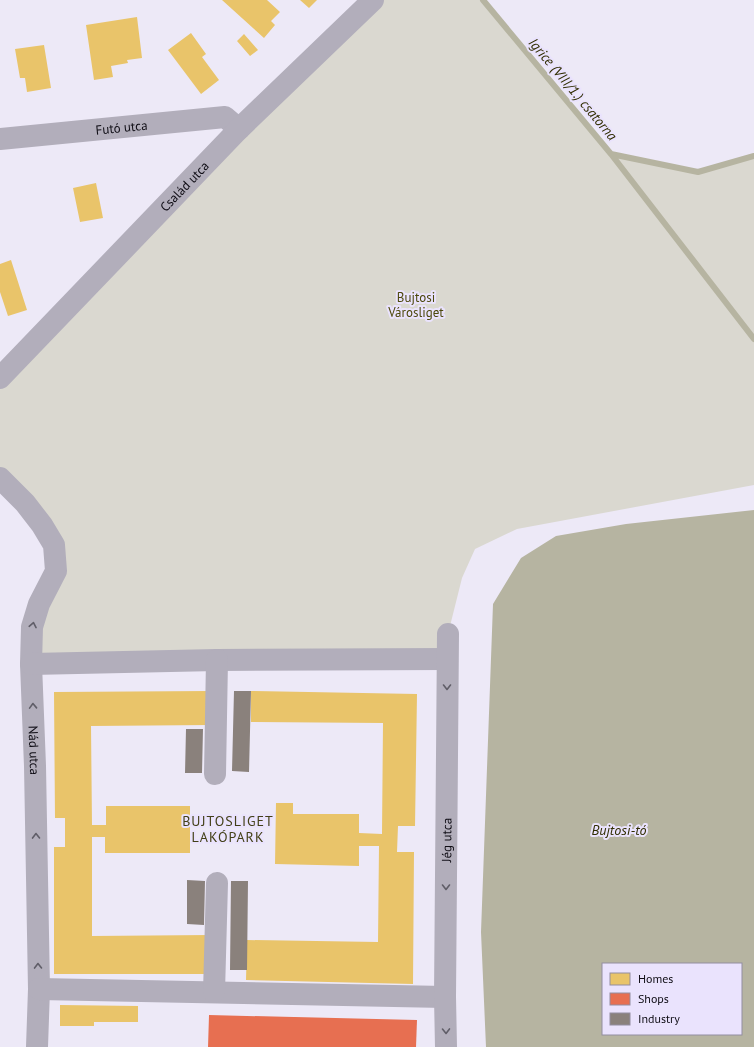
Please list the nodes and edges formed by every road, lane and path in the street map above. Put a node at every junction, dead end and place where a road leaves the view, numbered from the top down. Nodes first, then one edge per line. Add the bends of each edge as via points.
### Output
1 (373, 0) edge
2 (239, 129) junction
3 (0, 139) edge
4 (0, 378) edge
5 (0, 478) edge
6 (448, 634) dead end
7 (447, 659) junction
8 (217, 660) junction
9 (31, 664) junction
10 (215, 774) dead end
11 (218, 883) dead end
12 (39, 988) junction
13 (214, 992) junction
14 (445, 997) junction
15 (37, 1047) edge
16 (446, 1047) edge

1 - 2 street, Család utca
2 - 3 street, Futó utca via 225,117
2 - 4 street, Család utca
9 -> 5 street, Nád utca via 32,627 39,604 56,571 54,545 25,503
6 - 7 street, Jég utca
7 - 8 street
7 -> 14 street, Jég utca
8 - 9 street
8 - 10 street
12 -> 9 street, Nád utca
11 - 13 street
12 - 13 street
12 - 15 street, Nád utca
13 - 14 street
14 -> 16 street, Jég utca

